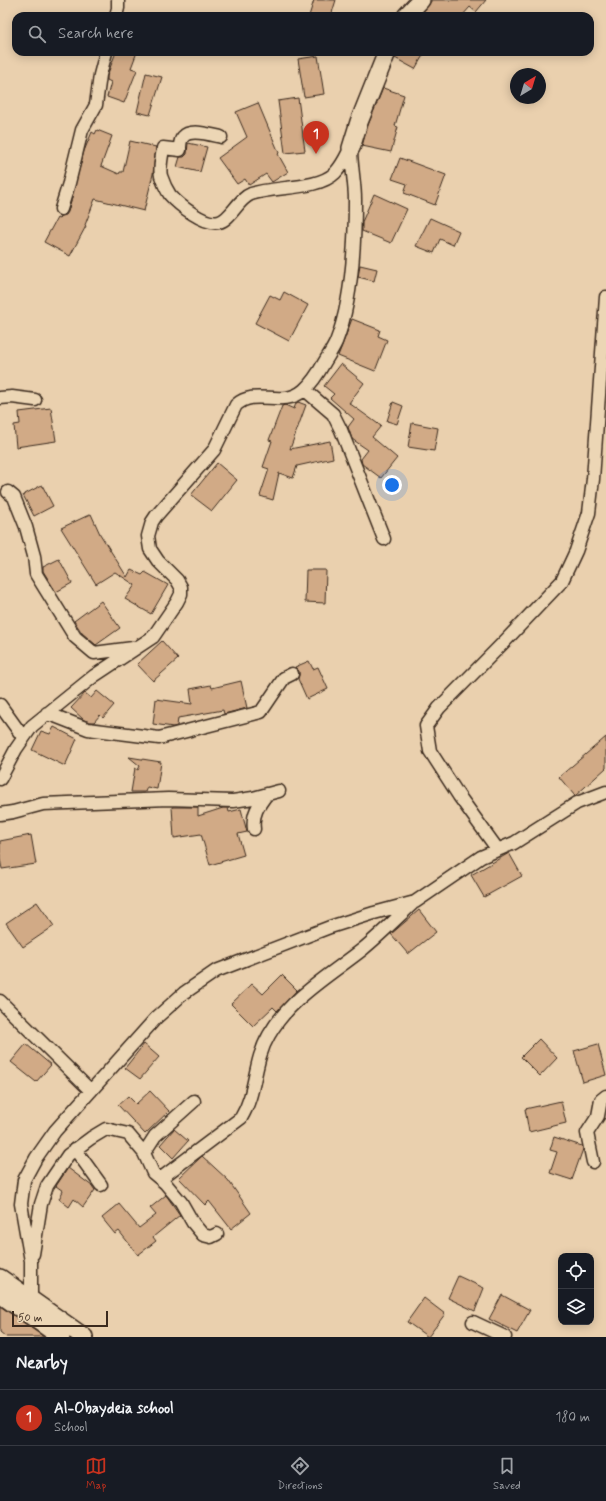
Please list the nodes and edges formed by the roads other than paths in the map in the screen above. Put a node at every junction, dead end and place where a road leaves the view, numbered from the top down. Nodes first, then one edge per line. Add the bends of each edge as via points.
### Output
1 (118, 0) edge
2 (421, 0) edge
3 (117, 12) edge
4 (410, 12) edge
5 (105, 56) edge
6 (385, 56) edge
7 (221, 137) dead end
8 (351, 148) junction
9 (61, 209) dead end
10 (606, 296) edge
11 (305, 390) junction
12 (0, 398) edge
13 (35, 400) dead end
14 (8, 492) dead end
15 (384, 539) dead end
16 (137, 648) junction
17 (292, 674) dead end
18 (0, 705) edge
19 (48, 713) junction
20 (23, 737) junction
21 (0, 779) edge
22 (279, 791) dead end
23 (606, 792) edge
24 (267, 794) junction
25 (0, 814) edge
26 (254, 829) dead end
27 (498, 850) junction
28 (415, 902) junction
29 (0, 1001) edge
30 (91, 1092) junction
31 (606, 1096) edge
32 (194, 1101) dead end
33 (75, 1149) junction
34 (144, 1153) junction
35 (593, 1162) dead end
36 (160, 1178) junction
37 (101, 1185) dead end
38 (217, 1234) dead end
39 (32, 1261) junction
40 (0, 1278) edge
41 (0, 1294) edge
42 (31, 1300) junction
43 (473, 1322) dead end
44 (61, 1337) edge
45 (84, 1337) edge
46 (505, 1337) edge

1 - 3 street
2 - 4 street
5 - 9 street via 96,105 82,130
6 - 8 street
7 - 8 street via 189,132 183,136 180,150 163,148 160,174 170,195 186,209 211,222 225,219 249,195 320,181 335,173
8 - 11 street via 355,199 348,301 336,342
10 - 27 street via 589,513 576,550 562,581 438,708 426,726 430,751
11 - 15 street via 332,414 341,430
11 - 16 street via 287,399 242,399 232,412 214,450 152,522 148,536 150,549 158,562 182,587 181,594 153,637
12 - 13 street via 12,396
14 - 16 street via 14,497 26,527 36,574 75,637 94,653
16 - 19 street via 94,676
17 - 19 street via 284,678 265,711 159,738 88,729
18 - 20 street
19 - 20 street
20 - 21 street
22 - 24 street
23 - 27 street via 577,803 514,843
24 - 25 street via 233,801 168,799 43,804
24 - 26 street via 255,810
27 - 28 street via 481,857
28 - 30 street via 330,927 216,971 184,993 156,1018
28 - 36 street via 364,948 310,989 277,1022 262,1048 248,1106 241,1118
29 - 30 street
30 - 39 street via 55,1131 24,1180 21,1204
31 - 35 street via 601,1100 598,1116 587,1133
32 - 34 street via 155,1136
33 - 34 street via 106,1129 128,1134
33 - 37 street
33 - 39 street via 47,1186 41,1204
34 - 36 street via 153,1173
36 - 38 street via 181,1202 203,1235 210,1237
39 - 42 street
40 - 42 street
41 - 44 street
42 - 45 street
43 - 46 street

